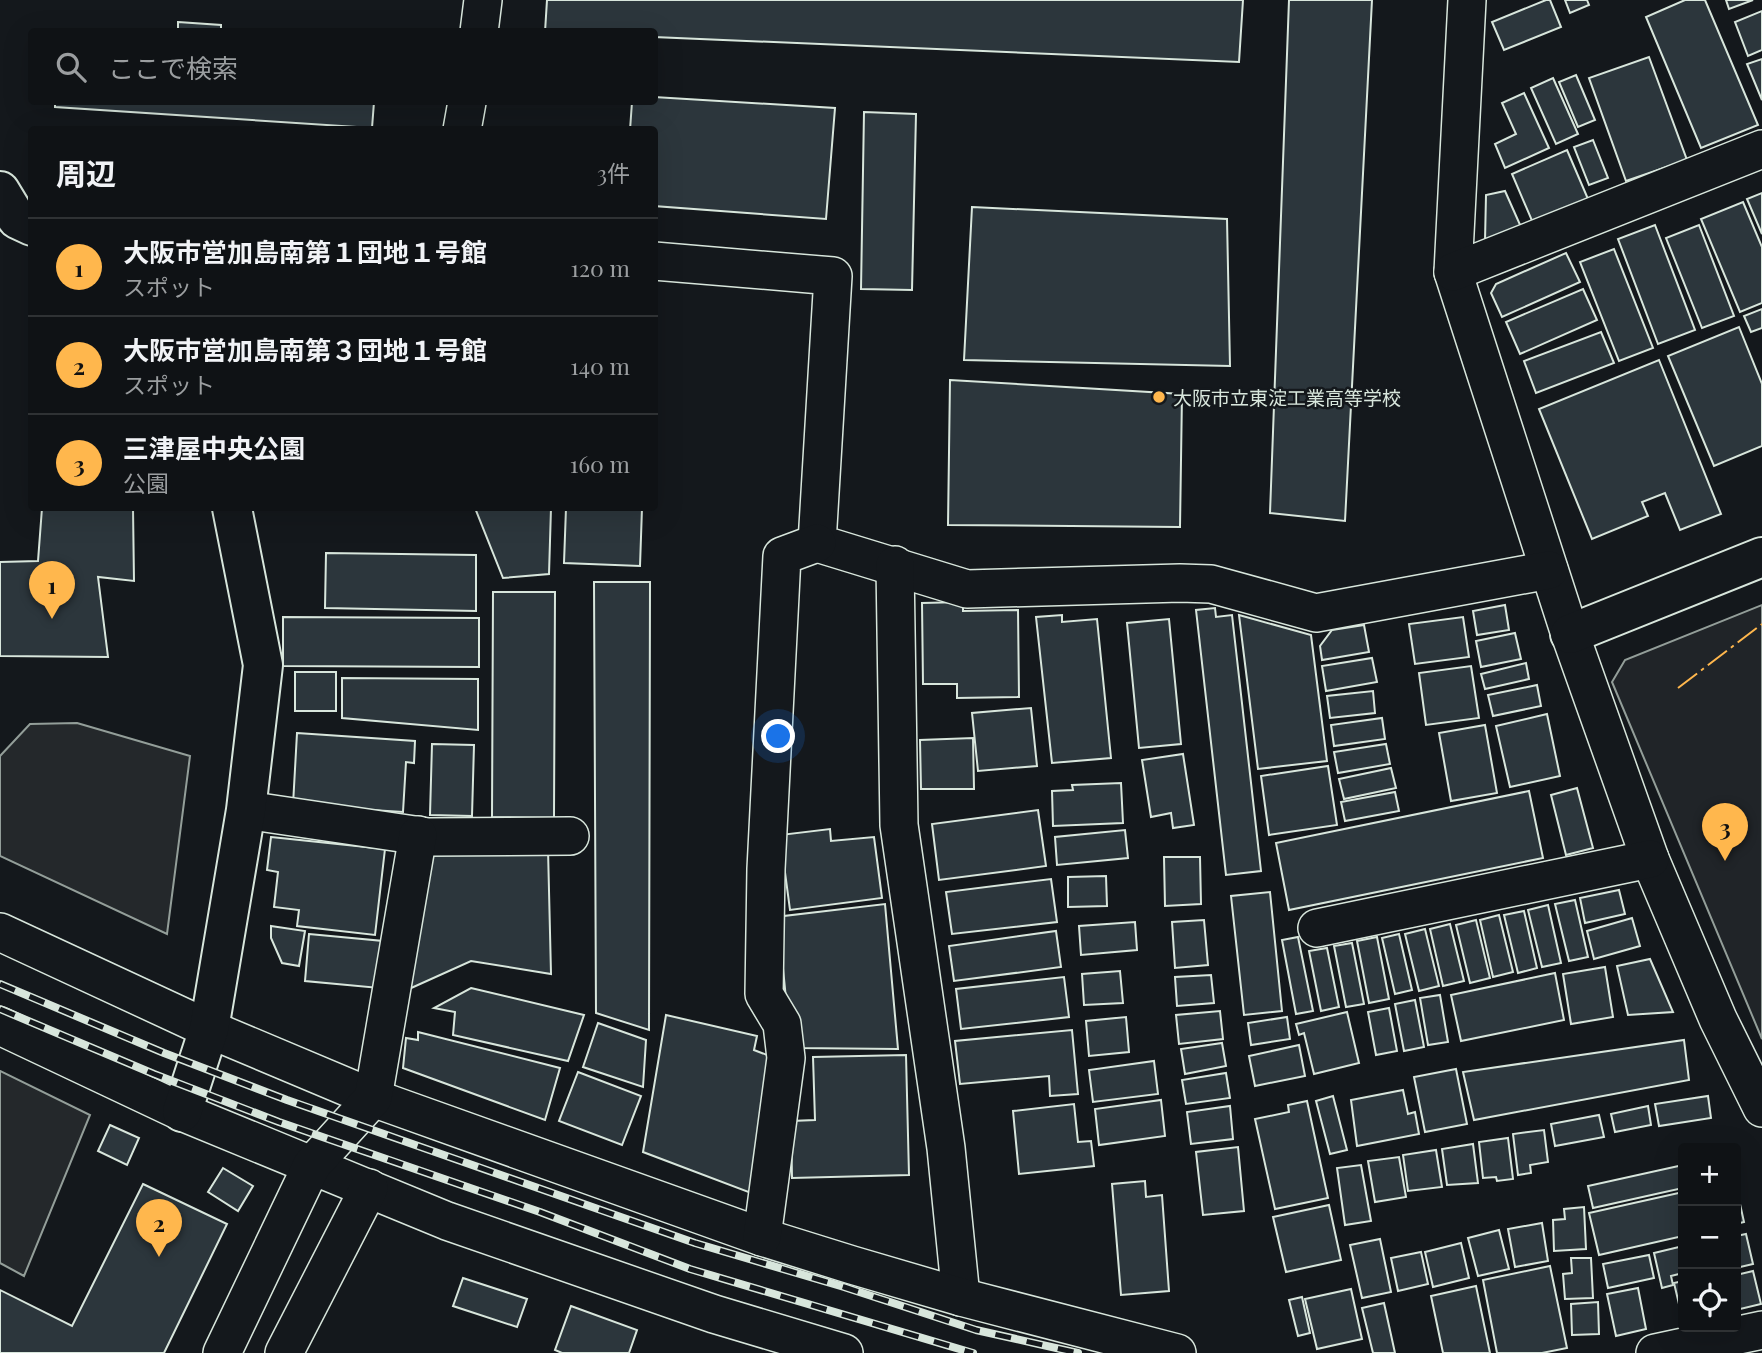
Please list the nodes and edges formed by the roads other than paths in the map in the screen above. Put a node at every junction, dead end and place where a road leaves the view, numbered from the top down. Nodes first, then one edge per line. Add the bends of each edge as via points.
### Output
1 (483, 0) edge
2 (1467, 0) edge
3 (480, 28) edge
4 (466, 105) edge
5 (463, 126) edge
6 (1762, 149) edge
7 (658, 261) edge
8 (1453, 272) junction
9 (233, 511) edge
10 (817, 543) junction
11 (1762, 557) edge
12 (895, 565) junction
13 (1549, 570) junction
14 (1570, 634) junction
15 (246, 810) junction
16 (418, 835) junction
17 (570, 836) dead end
18 (1650, 859) junction
19 (1317, 928) dead end
20 (0, 932) edge
21 (0, 1026) edge
22 (209, 1029) junction
23 (373, 1098) junction
24 (1762, 1108) edge
25 (182, 1112) junction
26 (312, 1165) junction
27 (369, 1188) junction
28 (762, 1237) junction
29 (961, 1297) junction
30 (239, 1320) junction
31 (1762, 1330) edge
32 (287, 1348) edge
33 (222, 1353) edge
34 (844, 1353) edge
35 (1177, 1353) edge
36 (1656, 1353) edge

1 - 3 street
2 - 8 street
4 - 5 street
6 - 8 street
7 - 10 street via 833,276
8 - 13 street
9 - 15 street via 263,665
10 - 12 street
10 - 28 street via 782,556 764,994 782,1024 786,1059
11 - 14 street
12 - 13 street via 967,589 1211,584 1316,613
12 - 29 street via 899,825 946,1147
13 - 14 street
14 - 18 street
15 - 16 street
15 - 22 street
16 - 17 street
16 - 23 street
18 - 19 street
18 - 24 street via 1718,1019
20 - 22 street
21 - 25 street
22 - 23 street
22 - 25 street
23 - 26 street
23 - 28 street
25 - 26 street
26 - 27 street
26 - 30 street
27 - 32 street
27 - 34 street via 447,1221 701,1310
28 - 29 street
29 - 35 street
30 - 32 street
30 - 33 street
31 - 36 street

